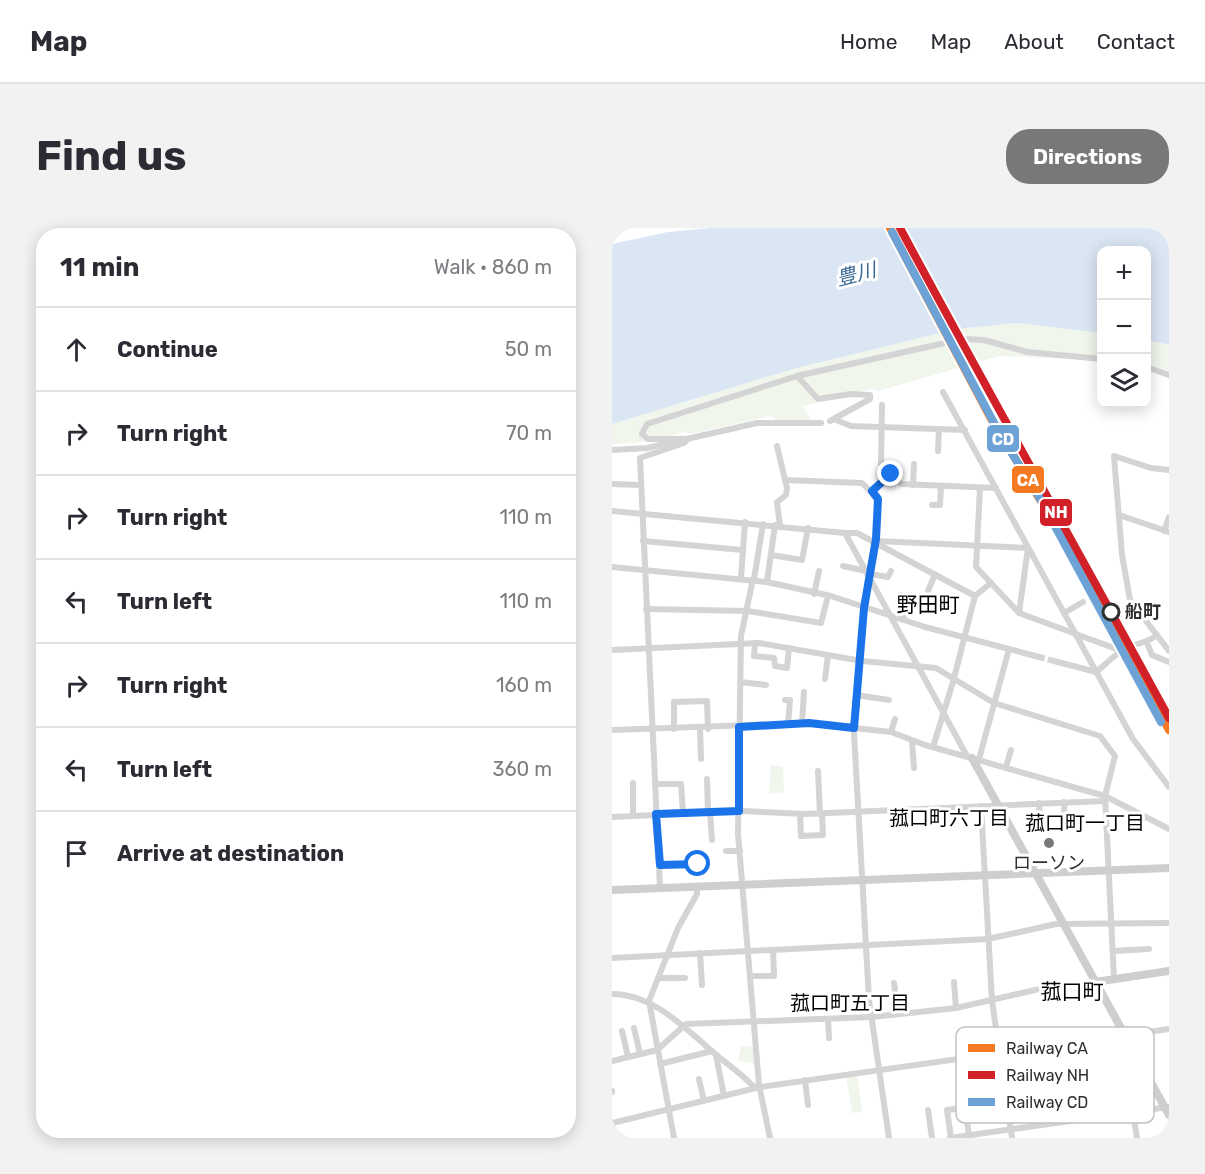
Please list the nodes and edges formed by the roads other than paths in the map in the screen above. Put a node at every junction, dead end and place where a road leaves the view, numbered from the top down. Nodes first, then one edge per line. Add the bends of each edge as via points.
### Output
1 (1097, 359) edge
2 (1151, 369) edge
3 (1169, 375) edge
4 (797, 376) junction
5 (943, 392) dead end
6 (882, 405) dead end
7 (821, 423) dead end
8 (881, 428) junction
9 (939, 429) junction
10 (964, 430) junction
11 (688, 439) junction
12 (777, 446) dead end
13 (612, 450) edge
14 (938, 451) dead end
15 (914, 464) dead end
16 (1169, 470) edge
17 (891, 474) junction
18 (785, 480) junction
19 (612, 484) edge
20 (641, 485) junction
21 (913, 485) junction
22 (941, 486) junction
23 (980, 488) junction
24 (996, 488) junction
25 (872, 491) junction
26 (933, 505) dead end
27 (612, 511) edge
28 (642, 513) junction
29 (1119, 515) junction
30 (1169, 517) edge
31 (746, 522) junction
32 (763, 524) junction
33 (778, 525) junction
34 (808, 528) junction
35 (1167, 532) edge
36 (845, 533) junction
37 (643, 541) junction
38 (876, 542) junction
39 (978, 545) junction
40 (1028, 548) junction
41 (743, 550) junction
42 (771, 555) junction
43 (843, 566) dead end
44 (612, 567) edge
45 (645, 569) junction
46 (819, 571) dead end
47 (891, 571) dead end
48 (868, 574) junction
49 (935, 574) junction
50 (741, 578) junction
51 (754, 579) junction
52 (767, 582) junction
53 (991, 583) junction
54 (928, 591) dead end
55 (814, 594) junction
56 (901, 595) dead end
57 (828, 596) junction
58 (975, 596) junction
59 (1083, 602) dead end
60 (864, 608) junction
61 (646, 609) junction
62 (747, 611) junction
63 (1019, 613) junction
64 (1064, 613) junction
65 (891, 616) junction
66 (903, 620) junction
67 (1074, 632) junction
68 (1157, 635) junction
69 (965, 637) junction
70 (755, 643) junction
71 (1147, 643) junction
72 (740, 644) junction
73 (789, 648) junction
74 (649, 649) junction
75 (1009, 649) junction
76 (612, 650) edge
77 (1122, 651) junction
78 (1169, 651) edge
79 (828, 655) junction
80 (1039, 657) tunnel mouth
81 (859, 660) junction
82 (1054, 661) tunnel mouth
83 (1169, 662) edge
84 (917, 665) junction
85 (1096, 672) junction
86 (954, 678) junction
87 (825, 679) dead end
88 (740, 682) junction
89 (766, 685) dead end
90 (804, 692) dead end
91 (856, 695) junction
92 (785, 700) dead end
93 (889, 700) dead end
94 (994, 703) junction
95 (944, 713) junction
96 (895, 719) dead end
97 (802, 723) junction
98 (788, 724) junction
99 (739, 727) junction
100 (854, 728) junction
101 (674, 729) junction
102 (704, 729) junction
103 (612, 730) edge
104 (652, 730) junction
105 (891, 732) junction
106 (912, 741) junction
107 (933, 747) junction
108 (1011, 750) dead end
109 (973, 758) junction
110 (702, 759) dead end
111 (1006, 767) junction
112 (914, 768) dead end
113 (818, 771) dead end
114 (707, 779) dead end
115 (633, 783) dead end
116 (655, 784) junction
117 (1169, 788) edge
118 (1105, 798) junction
119 (1064, 802) junction
120 (1039, 803) junction
121 (998, 805) junction
122 (981, 806) junction
123 (739, 811) junction
124 (709, 812) junction
125 (859, 812) junction
126 (683, 813) junction
127 (656, 814) junction
128 (800, 814) junction
129 (821, 814) junction
130 (633, 816) junction
131 (612, 817) edge
132 (1040, 829) dead end
133 (1065, 829) dead end
134 (1169, 829) edge
135 (712, 840) dead end
136 (740, 850) junction
137 (726, 851) dead end
138 (698, 864) dead end
139 (660, 865) junction
140 (1169, 868) edge
141 (1108, 871) junction
142 (1034, 872) junction
143 (985, 874) junction
144 (862, 879) junction
145 (742, 885) junction
146 (697, 886) junction
147 (660, 888) junction
148 (612, 890) edge
149 (1169, 923) edge
150 (1063, 924) junction
151 (1111, 925) junction
152 (988, 939) junction
153 (866, 945) junction
154 (1149, 949) dead end
155 (773, 950) junction
156 (748, 951) junction
157 (1113, 951) junction
158 (700, 953) junction
159 (666, 955) junction
160 (612, 958) edge
161 (1169, 971) edge
162 (750, 976) junction
163 (658, 978) junction
164 (685, 978) dead end
165 (1114, 979) junction
166 (954, 982) dead end
167 (1095, 982) junction
168 (894, 983) dead end
169 (702, 985) dead end
170 (612, 994) edge
171 (842, 1001) dead end
172 (992, 1001) junction
173 (649, 1004) junction
174 (956, 1008) junction
175 (898, 1014) junction
176 (872, 1017) junction
177 (843, 1018) junction
178 (828, 1019) junction
179 (753, 1022) junction
180 (683, 1025) junction
181 (996, 1027) edge
182 (1120, 1027) edge
183 (634, 1028) dead end
184 (1169, 1029) edge
185 (622, 1031) dead end
186 (1154, 1031) edge
187 (829, 1038) dead end
188 (657, 1050) junction
189 (714, 1053) junction
190 (640, 1054) junction
191 (628, 1057) junction
192 (956, 1059) edge
193 (612, 1061) edge
194 (660, 1064) junction
195 (879, 1069) junction
196 (699, 1078) dead end
197 (805, 1080) junction
198 (1154, 1086) edge
199 (760, 1087) junction
200 (724, 1096) junction
201 (704, 1101) junction
202 (808, 1105) dead end
203 (669, 1109) junction
204 (956, 1109) edge
205 (928, 1110) dead end
206 (1168, 1110) edge
207 (612, 1123) edge
208 (967, 1123) edge
209 (1009, 1123) edge
210 (1058, 1123) edge
211 (1135, 1123) edge
212 (1010, 1130) junction
213 (969, 1135) junction
214 (674, 1138) edge
215 (770, 1138) edge
216 (889, 1138) edge
217 (932, 1138) edge
218 (950, 1138) edge
219 (1012, 1138) edge
220 (1137, 1138) edge

1 - 4 street via 1028,352 984,340 963,339
2 - 3 street
4 - 8 street via 818,399 870,395 870,399 833,420 848,426
4 - 11 street via 647,424 642,434 648,439
5 - 10 street
6 - 8 street
7 - 11 street via 757,423
8 - 9 street
8 - 17 street via 881,464
9 - 10 street
9 - 14 street
10 - 24 street
11 - 13 street via 647,448
11 - 20 street via 640,458
12 - 18 street
15 - 21 street
16 - 29 street via 1114,456
17 - 21 street via 901,484
17 - 25 street
18 - 25 street via 862,483
18 - 33 street via 786,494 777,504
19 - 20 street
20 - 28 street
21 - 22 street
22 - 23 street
22 - 26 street via 940,505
23 - 24 street
23 - 39 street
24 - 40 street
25 - 38 street via 878,499
27 - 28 street
28 - 31 street
28 - 37 street
29 - 35 street
29 - 68 street via 1130,600
30 - 35 street
31 - 32 street
31 - 41 street
32 - 33 street
32 - 51 street
33 - 34 street
33 - 42 street
34 - 36 street
34 - 42 street via 802,560
36 - 38 street via 857,533
36 - 48 street
37 - 41 street
37 - 45 street
38 - 39 street
38 - 48 street
38 - 49 street
39 - 40 street
39 - 53 street via 976,567
40 - 63 street
40 - 64 street
41 - 50 street
42 - 52 street
43 - 48 street
44 - 45 street
45 - 50 street
45 - 61 street
46 - 55 street
47 - 48 street via 888,577
48 - 60 street
48 - 65 street
49 - 54 street
49 - 58 street
50 - 51 street
51 - 52 street
51 - 62 street
52 - 55 street
53 - 58 street
53 - 63 street
55 - 57 street
56 - 66 street via 910,598
57 - 60 street
57 - 62 street via 821,623
58 - 69 street
59 - 64 street
60 - 65 street
60 - 81 street
61 - 62 street
61 - 74 street
62 - 72 street
63 - 67 street
64 - 67 street
65 - 66 street
65 - 84 street
66 - 69 street
67 - 77 street
67 - 85 street
68 - 71 street
68 - 78 street
69 - 75 street
69 - 86 street
70 - 72 street
70 - 73 street
70 - 73 street via 754,656 774,658 775,666 787,668
71 - 77 street
71 - 83 street via 1152,656
72 - 74 street
72 - 88 street
73 - 79 street
74 - 76 street
74 - 104 street
75 - 80 street
75 - 94 street
77 - 85 street
79 - 81 street
79 - 87 street
81 - 84 street
81 - 91 street
82 - 85 street
84 - 86 street via 936,668
84 - 95 street
85 - 117 street via 1133,740
86 - 94 street
86 - 95 street
88 - 89 street
88 - 99 street
90 - 97 street
91 - 93 street
91 - 100 street
92 - 98 street via 790,700
94 - 109 street
94 - 118 street via 1101,736 1114,756
95 - 107 street
95 - 109 street
96 - 105 street
97 - 98 street
97 - 100 street
98 - 99 street
99 - 102 street
99 - 123 street
100 - 105 street
100 - 125 street
101 - 102 street
101 - 102 street via 674,702 707,701
101 - 104 street
102 - 110 street
103 - 104 street
104 - 116 street
105 - 106 street
106 - 107 street
106 - 112 street
107 - 109 street
108 - 111 street
109 - 111 street
109 - 121 street
111 - 118 street
113 - 129 street
114 - 124 street
115 - 130 street
116 - 126 street via 681,784
116 - 127 street
118 - 119 street
118 - 134 street
118 - 141 street
119 - 120 street
119 - 133 street
120 - 121 street
120 - 132 street
121 - 122 street
121 - 142 street
122 - 125 street
122 - 143 street
123 - 124 street
123 - 128 street
123 - 136 street
124 - 126 street
124 - 135 street
125 - 129 street
125 - 144 street
126 - 127 street
127 - 130 street
127 - 139 street
128 - 129 street
128 - 129 street via 801,836 823,835
130 - 131 street
136 - 137 street
136 - 145 street
138 - 139 street
139 - 147 street
140 - 141 street
141 - 142 street
141 - 151 street
142 - 143 street
142 - 150 street
143 - 144 street
143 - 152 street
144 - 145 street
144 - 153 street
145 - 146 street
145 - 156 street
146 - 147 street
146 - 159 street via 697,894
147 - 148 street
149 - 151 street
150 - 151 street
150 - 152 street
150 - 167 street
151 - 157 street
152 - 153 street
152 - 172 street
153 - 155 street
153 - 176 street
154 - 157 street
155 - 156 street
155 - 162 street via 774,976
156 - 158 street
156 - 162 street
157 - 165 street
158 - 159 street
158 - 169 street
159 - 160 street
159 - 163 street
161 - 165 street
162 - 179 street
163 - 164 street
163 - 173 street
165 - 167 street
166 - 174 street
167 - 172 street via 1035,990
167 - 182 street
168 - 175 street
170 - 173 street via 628,995
171 - 177 street
172 - 174 street
172 - 181 street
173 - 180 street
173 - 188 street
174 - 175 street
175 - 176 street
176 - 177 street
176 - 195 street
177 - 178 street
178 - 179 street
178 - 187 street
179 - 180 street
179 - 199 street
180 - 188 street
180 - 189 street
183 - 190 street
184 - 186 street
185 - 191 street
188 - 190 street
188 - 194 street
189 - 194 street
189 - 199 street via 753,1086
189 - 200 street
190 - 191 street
191 - 193 street
192 - 195 street
194 - 203 street
195 - 197 street
195 - 216 street
196 - 201 street
197 - 199 street
197 - 202 street
198 - 206 street
199 - 200 street
199 - 215 street
200 - 201 street
201 - 203 street
203 - 207 street
203 - 214 street
204 - 218 street via 947,1110
205 - 217 street
208 - 213 street
209 - 212 street
210 - 212 street
211 - 220 street
212 - 213 street
212 - 219 street
213 - 218 street

